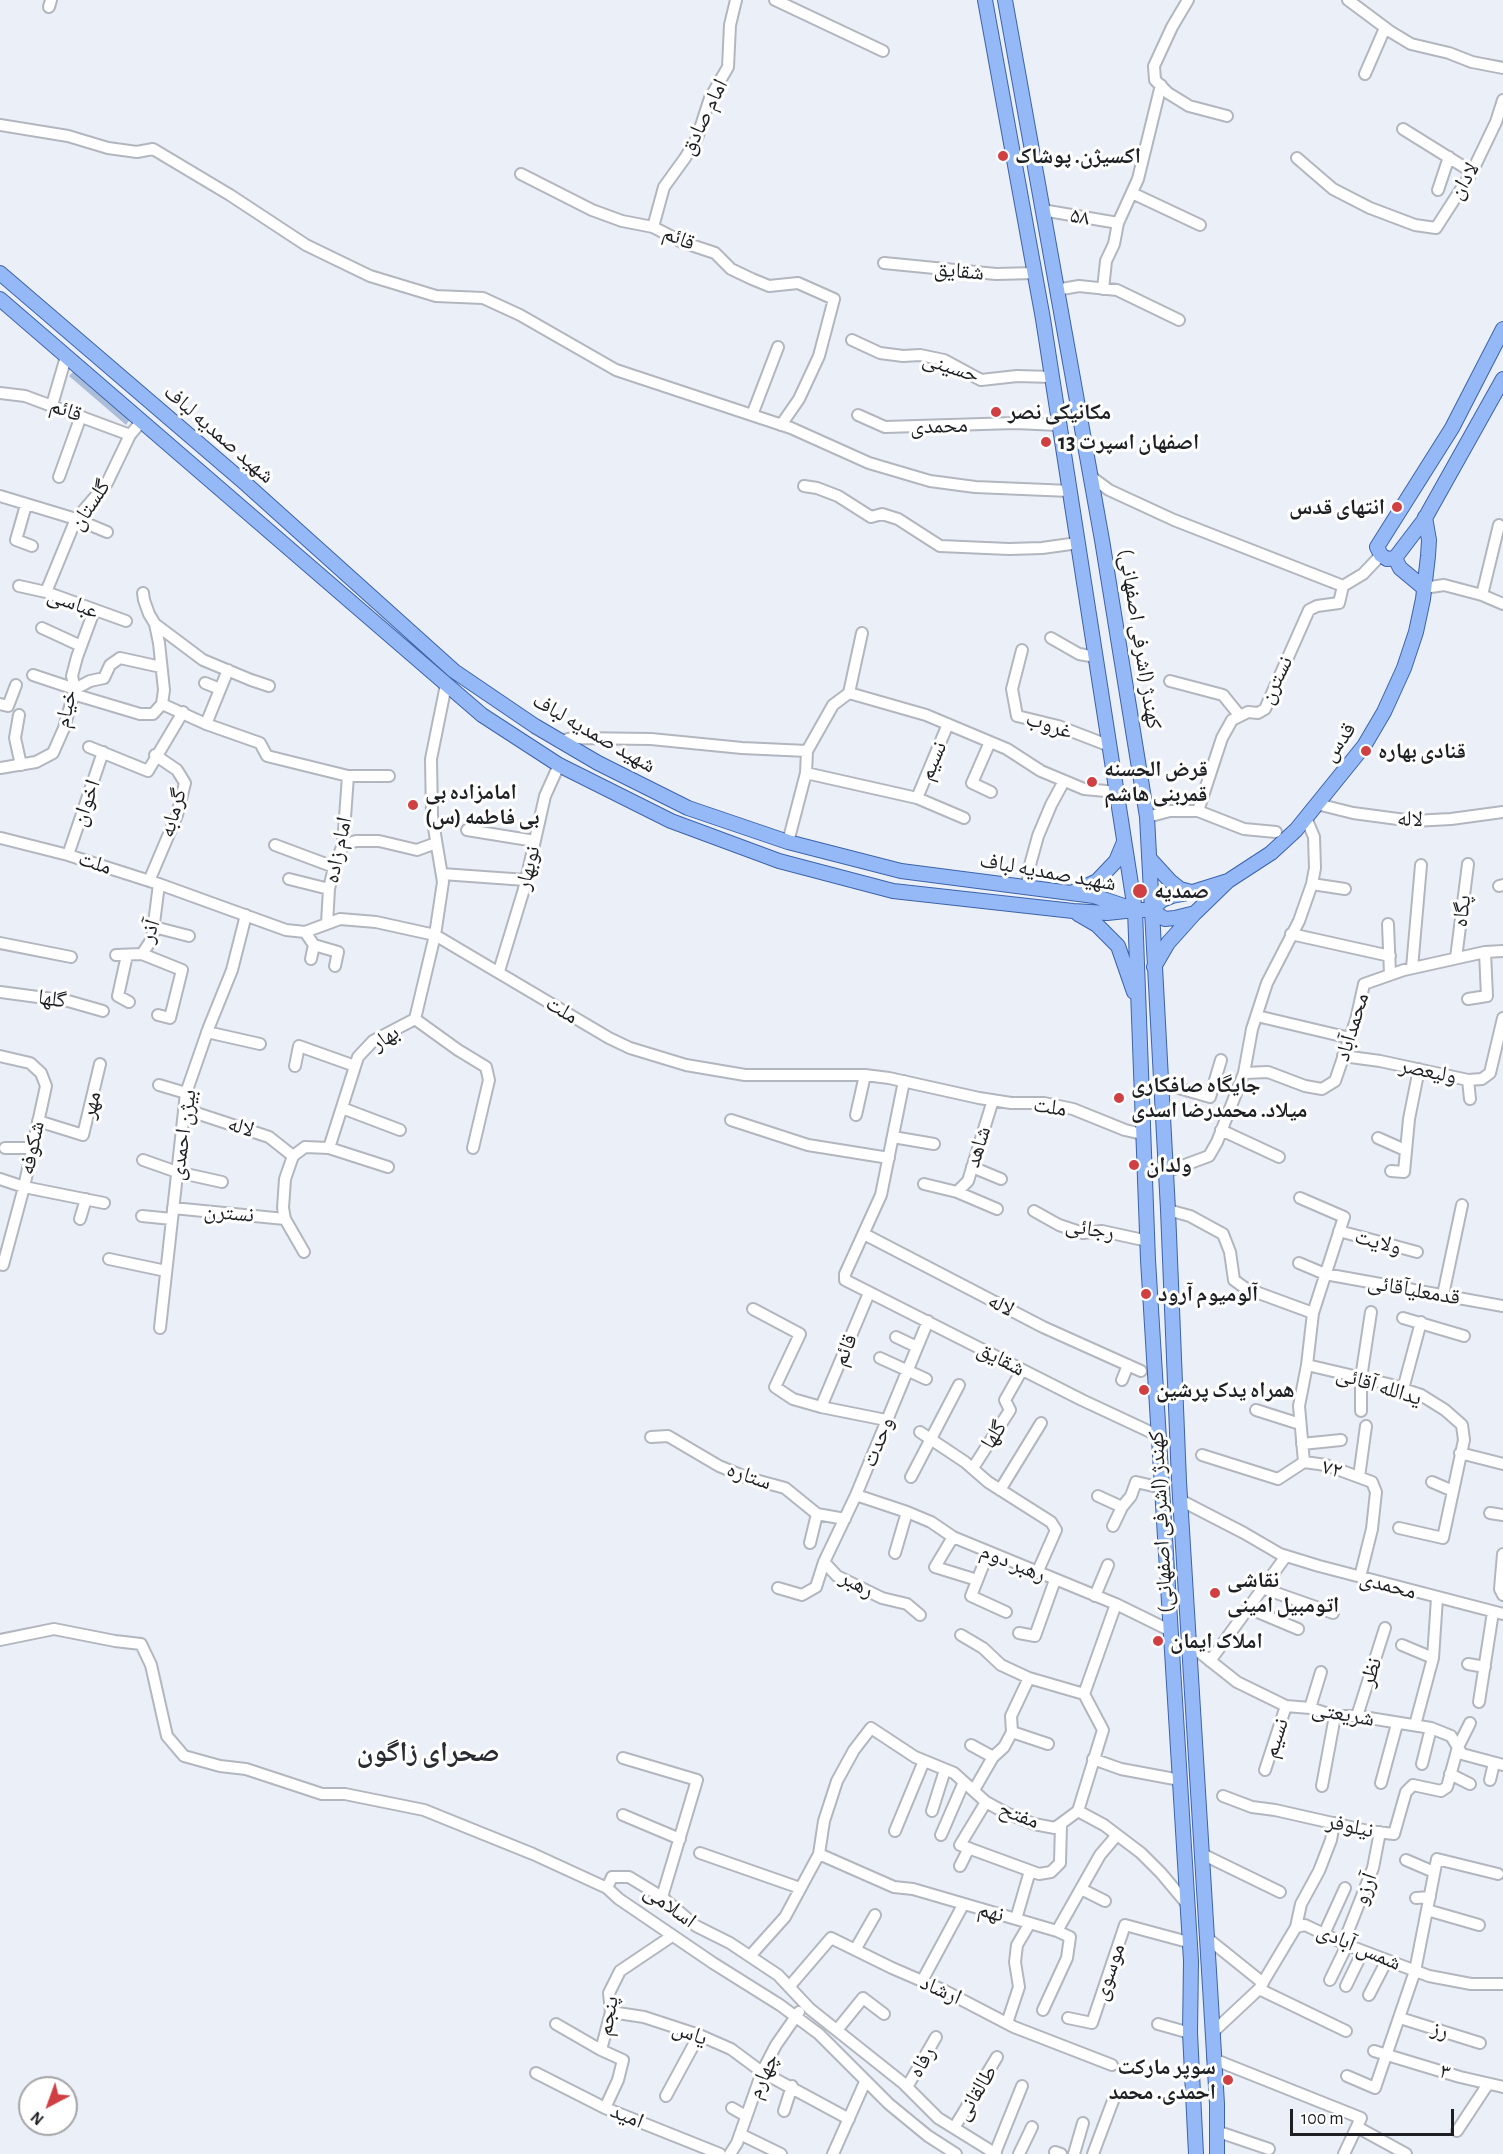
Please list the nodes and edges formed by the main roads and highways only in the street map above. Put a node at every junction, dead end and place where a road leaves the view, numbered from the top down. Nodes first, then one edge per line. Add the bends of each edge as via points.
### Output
1 (985, 0) edge
2 (1005, 0) edge
3 (1032, 157) junction
4 (1014, 159) junction
5 (0, 273) edge
6 (0, 299) edge
7 (1503, 329) edge
8 (1503, 379) edge
9 (1425, 517) junction
10 (1384, 553) junction
11 (1424, 588) junction
12 (401, 623) junction
13 (390, 637) junction
14 (1125, 840) junction
15 (1149, 858) junction
16 (1228, 880) junction
17 (993, 882) junction
18 (1192, 892) junction
19 (1071, 893) junction
20 (992, 902) junction
21 (1135, 910) junction
22 (1151, 910) junction
23 (1073, 911) junction
24 (1195, 913) junction
25 (1154, 967) junction
26 (1139, 1007) junction
27 (1191, 1961) junction
28 (1212, 2035) junction
29 (1192, 2066) junction
30 (1217, 2104) junction
31 (1196, 2154) edge
32 (1217, 2154) edge

1 - 4 main road, کهندژ (اشرفی اصفهانی)
2 - 3 main road, کهندژ (اشرفی اصفهانی)
3 - 4 main road
3 - 15 main road, کهندژ (اشرفی اصفهانی) via 1090,476 1147,818
4 - 14 main road, کهندژ (اشرفی اصفهانی)
5 - 12 main road, شهید صمدیه لباف
6 - 13 main road, شهید صمدیه لباف
7 - 10 main road
8 - 9 main road
9 - 10 main road
9 - 11 main road, قدس via 1429,540
10 - 11 main road
11 - 16 main road, قدس via 1404,668 1364,746 1296,830 1271,853
12 - 13 main road
12 - 17 main road, شهید صمدیه لباف via 454,671 560,741 688,808 788,842 901,871
13 - 20 main road, شهید صمدیه لباف via 482,715 559,765 671,821 779,861 893,891
14 - 19 main road via 1116,861 1096,881
14 - 21 main road, کهندژ (اشرفی اصفهانی)
15 - 18 main road via 1180,889
15 - 22 main road, کهندژ (اشرفی اصفهانی)
16 - 18 main road
16 - 24 main road
17 - 19 main road, شهید صمدیه لباف
17 - 20 main road
18 - 22 main road via 1162,900
19 - 21 main road, شهید صمدیه لباف via 1094,896
20 - 23 main road, شهید صمدیه لباف
21 - 22 main road
21 - 23 main road, شهید صمدیه لباف
21 - 26 main road, کهندژ (اشرفی اصفهانی)
22 - 24 main road via 1165,919
22 - 25 main road, کهندژ (اشرفی اصفهانی)
23 - 26 main road via 1097,925 1118,946
24 - 25 main road via 1168,943
25 - 28 main road, کهندژ (اشرفی اصفهانی)
26 - 27 main road, کهندژ (اشرفی اصفهانی) via 1142,1134
27 - 28 main road via 1201,1987 1204,2034 1207,2038
27 - 29 main road, کهندژ (اشرفی اصفهانی)
28 - 30 main road, کهندژ (اشرفی اصفهانی)
29 - 30 main road via 1197,2051 1205,2052
29 - 31 main road, کهندژ (اشرفی اصفهانی)
30 - 32 main road, کهندژ (اشرفی اصفهانی)

